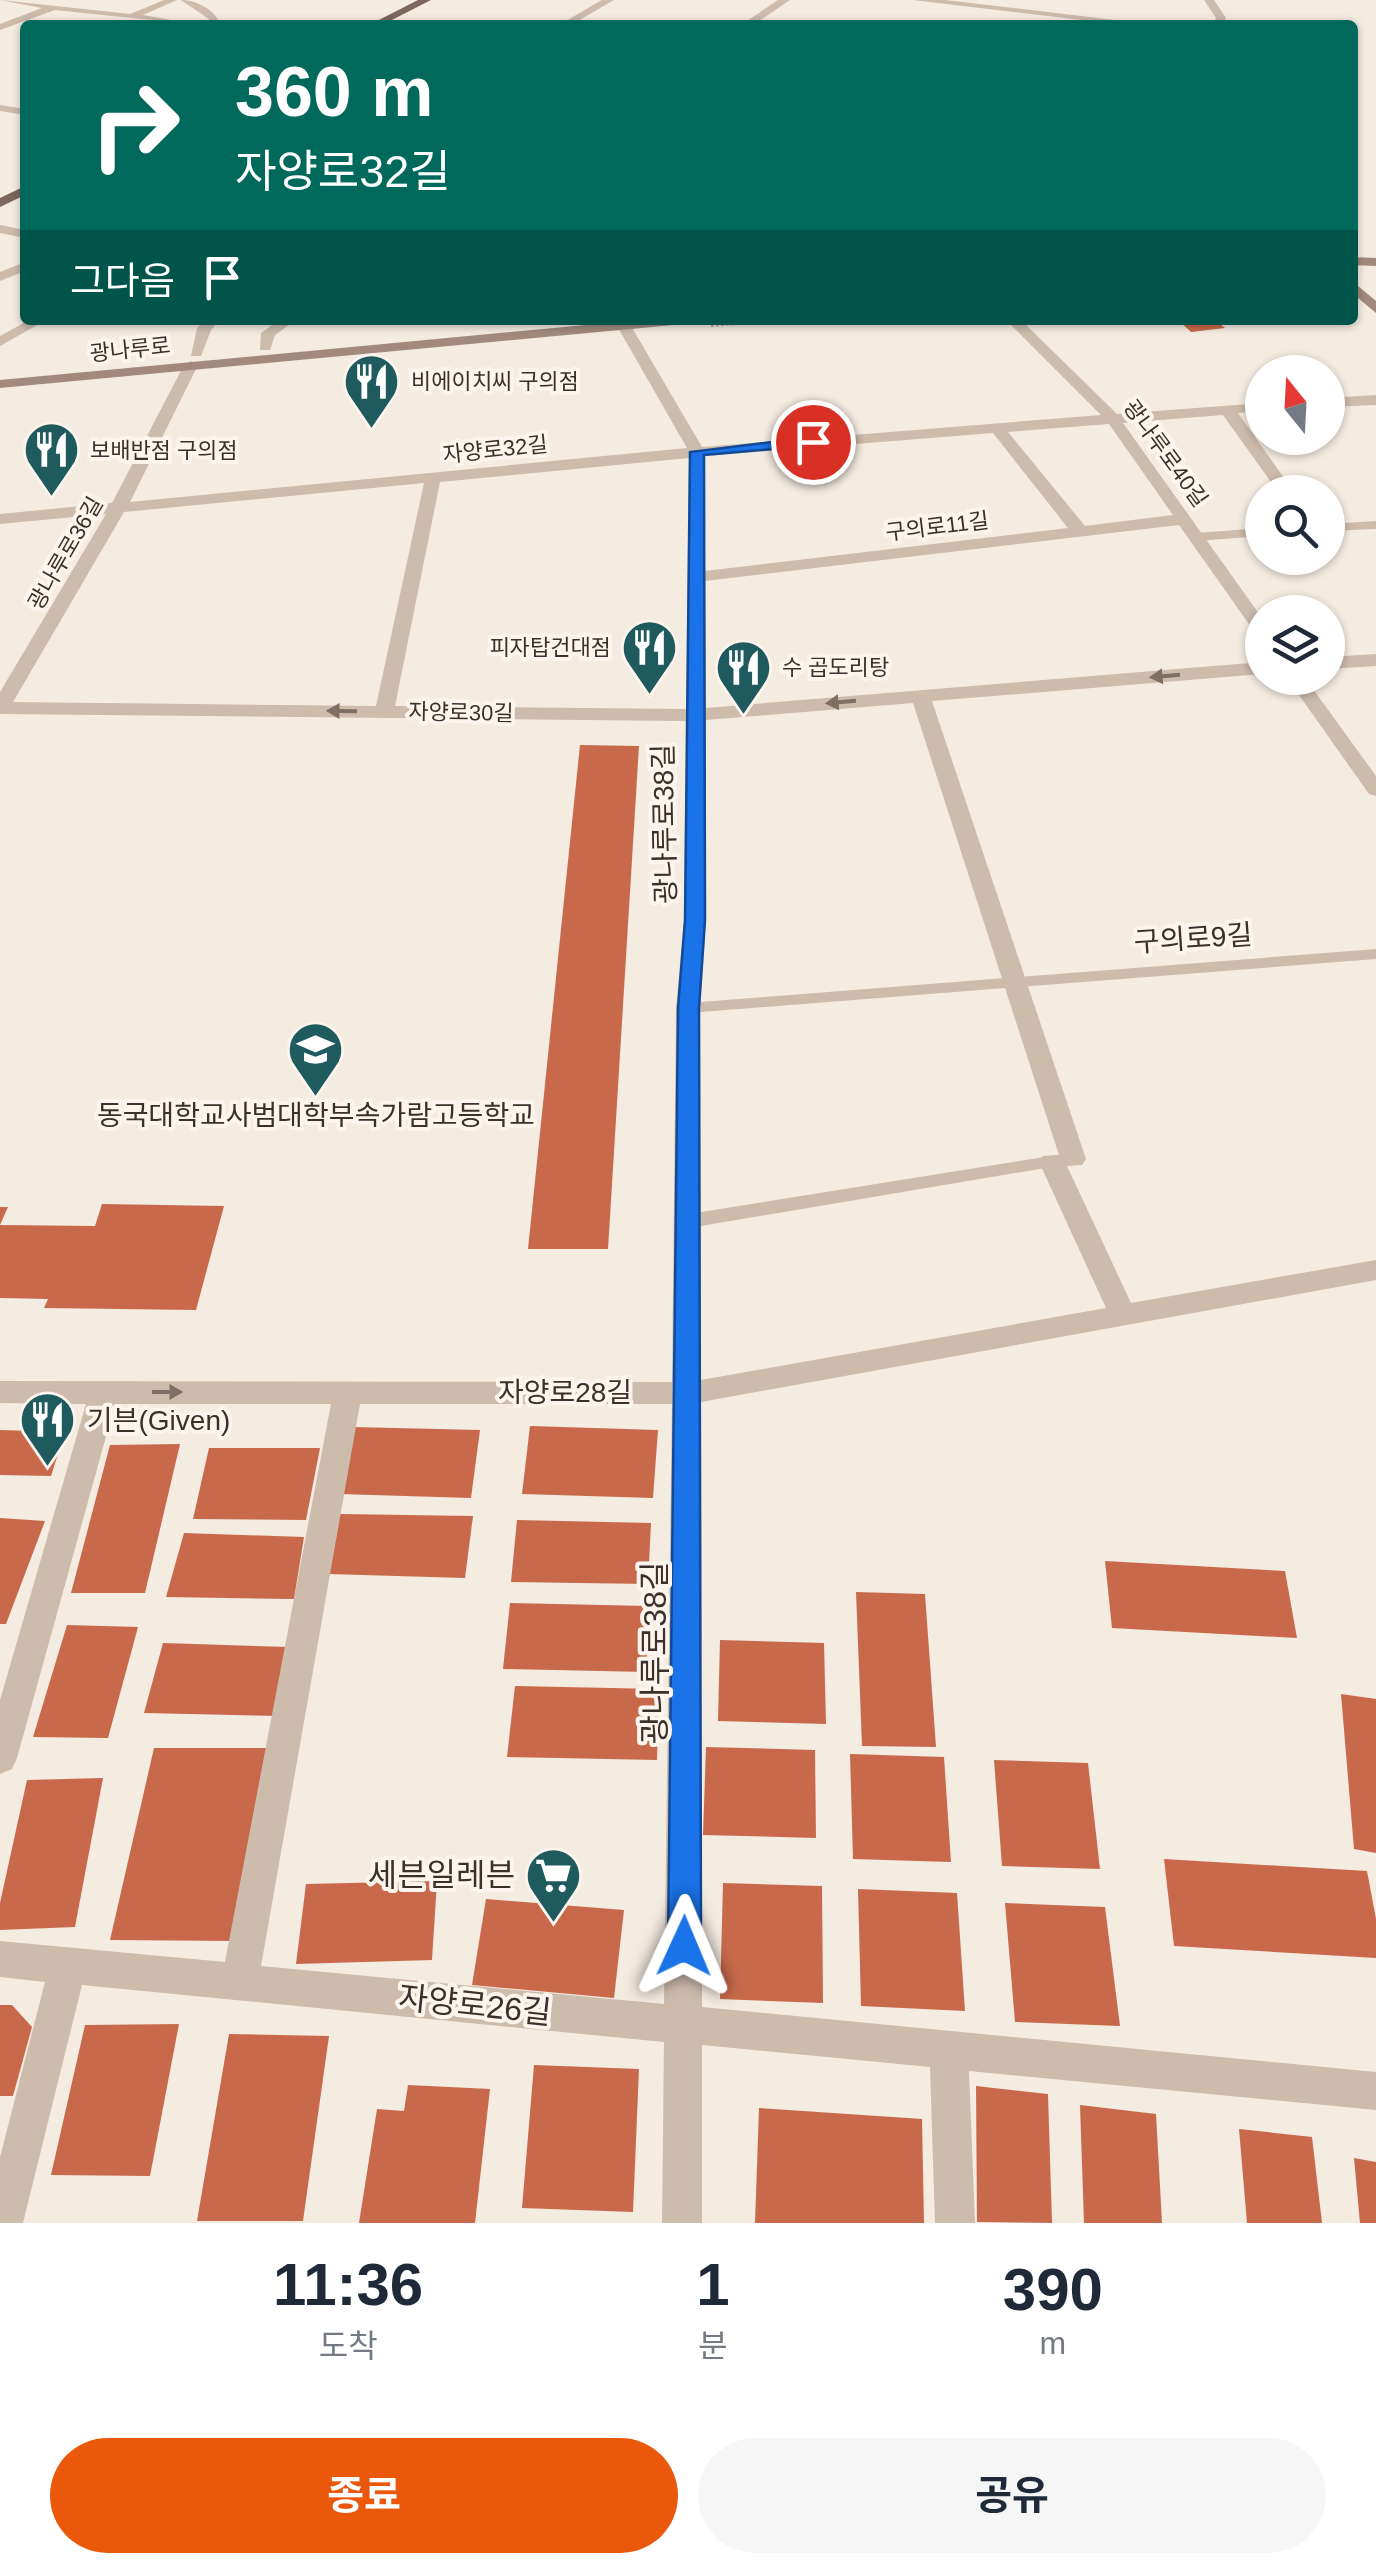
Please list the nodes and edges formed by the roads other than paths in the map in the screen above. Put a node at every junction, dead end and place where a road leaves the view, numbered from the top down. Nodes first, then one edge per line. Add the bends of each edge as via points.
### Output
1 (2, 0) edge
2 (90, 0) edge
3 (172, 0) edge
4 (186, 0) edge
5 (426, 0) edge
6 (609, 0) edge
7 (785, 0) edge
8 (918, 0) edge
9 (62, 8) junction
10 (133, 16) junction
11 (23, 20) edge
12 (161, 20) edge
13 (214, 20) edge
14 (384, 20) edge
15 (573, 20) edge
16 (754, 20) edge
17 (1105, 20) edge
18 (29, 325) edge
19 (207, 325) edge
20 (281, 325) edge
21 (514, 325) edge
22 (634, 325) edge
23 (1018, 325) edge
24 (624, 326) junction
25 (0, 342) edge
26 (265, 347) junction
27 (194, 359) junction
28 (0, 372) edge
29 (0, 384) edge
30 (1376, 400) edge
31 (1345, 402) edge
32 (1245, 408) edge
33 (1227, 409) junction
34 (1110, 416) junction
35 (995, 426) junction
36 (697, 452) junction
37 (1274, 475) edge
38 (432, 477) junction
39 (118, 508) junction
40 (0, 518) edge
41 (1184, 519) junction
42 (1376, 525) edge
43 (1345, 527) edge
44 (1080, 532) junction
45 (1245, 533) edge
46 (1196, 537) junction
47 (695, 577) junction
48 (1245, 606) edge
49 (1376, 660) edge
50 (1345, 662) edge
51 (1245, 669) edge
52 (1308, 695) edge
53 (921, 696) junction
54 (0, 708) edge
55 (384, 712) junction
56 (693, 714) junction
57 (1376, 790) edge
58 (1376, 954) edge
59 (1014, 982) junction
60 (688, 1008) junction
61 (1063, 1160) junction
62 (688, 1221) junction
63 (1376, 1270) edge
64 (1124, 1315) junction
65 (0, 1392) edge
66 (104, 1392) junction
67 (348, 1392) junction
68 (689, 1392) junction
69 (0, 1758) edge
70 (0, 1959) edge
71 (68, 1966) junction
72 (240, 1982) junction
73 (684, 2025) junction
74 (949, 2050) junction
75 (1376, 2091) edge
76 (4, 2223) edge
77 (682, 2223) edge
78 (954, 2223) edge

1 - 9 street
2 - 9 street
3 - 10 street
4 - 13 street
5 - 14 main road
6 - 15 street
7 - 16 street
8 - 17 street
9 - 10 street
9 - 11 street
10 - 12 street
18 - 25 street
19 - 27 street, 광나루로
20 - 26 street via 268,333
21 - 26 main road, 광나루로
22 - 24 main road, 광나루로
23 - 34 street, 광나루로40길
24 - 27 main road, 광나루로
24 - 36 street
26 - 27 main road, 광나루로
27 - 28 main road, 광나루로
27 - 29 main road, 광나루로
27 - 39 street, 광나루로36길
30 - 31 street
32 - 33 street, 자양로32길
33 - 34 street, 자양로32길
33 - 37 street
34 - 35 street, 자양로32길
34 - 41 street, 광나루로40길
35 - 36 street, 자양로32길
35 - 44 street
36 - 38 street, 자양로32길
36 - 47 street, 광나루로38길
38 - 39 street, 자양로32길
38 - 55 street
39 - 40 street, 자양로32길
39 - 54 street, 광나루로36길
41 - 44 street, 구의로11길
41 - 46 street, 광나루로40길
42 - 43 lane
44 - 47 street, 구의로11길
45 - 46 lane
46 - 48 street, 광나루로40길
47 - 56 street, 광나루로38길
49 - 50 street
51 -> 53 street, 자양로30길
52 - 57 street
53 -> 56 street, 자양로30길
53 - 59 street
55 -> 54 street, 자양로30길
55 - 56 street, 자양로30길
56 - 60 street, 광나루로38길 via 695,920
58 - 59 lane, 구의로9길
59 - 60 lane, 구의로9길
59 - 61 street
60 - 62 street, 광나루로38길
61 - 62 lane
61 - 64 street
62 - 68 street, 광나루로38길
63 - 64 street, 자양로28길
64 - 68 street, 자양로28길
65 - 66 street, 자양로28길
66 -> 67 street, 자양로28길
66 - 69 street
67 - 68 street, 자양로28길
67 - 72 street
68 - 73 street, 광나루로38길
70 - 71 street, 자양로26길
71 - 72 street, 자양로26길
71 - 76 street
72 - 73 street, 자양로26길
73 - 74 street, 자양로26길
73 - 77 street, 광나루로38길
74 - 75 street, 자양로26길
74 - 78 street

